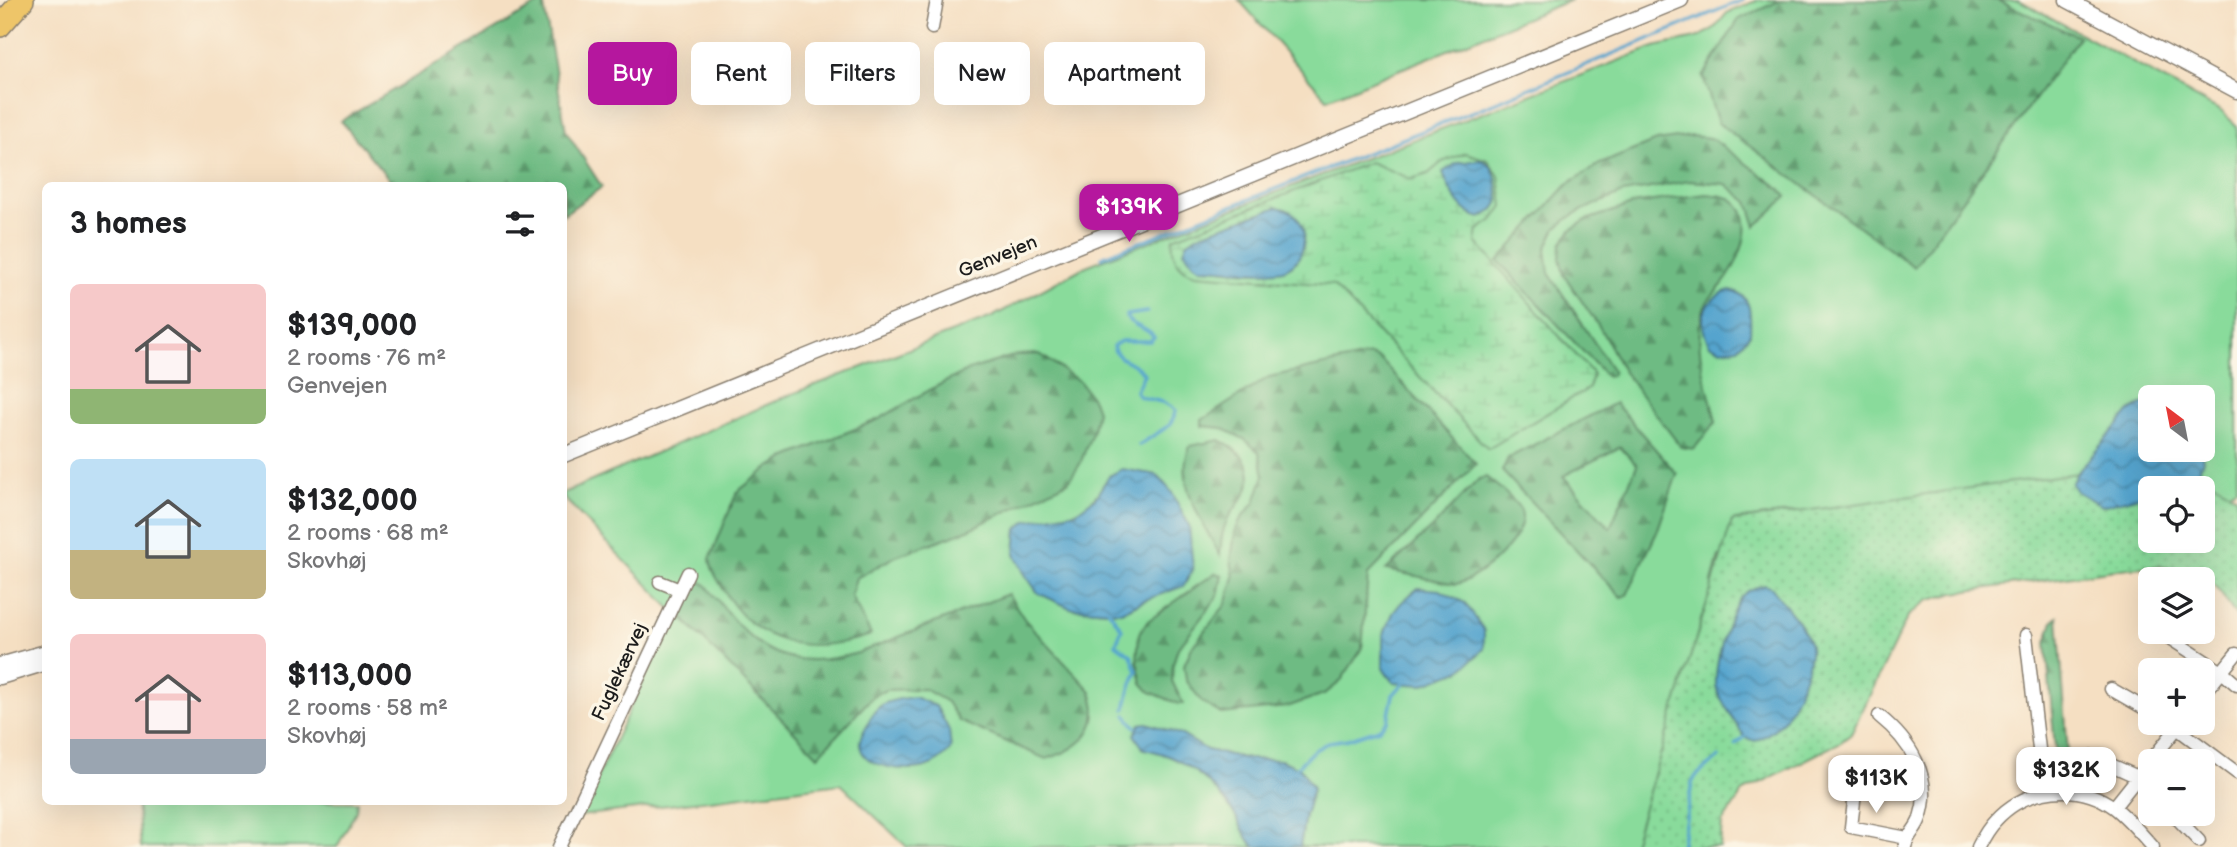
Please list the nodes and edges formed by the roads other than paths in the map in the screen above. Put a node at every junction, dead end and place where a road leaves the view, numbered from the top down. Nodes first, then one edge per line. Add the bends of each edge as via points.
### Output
1 (23, 0) edge
2 (931, 0) edge
3 (937, 0) edge
4 (1681, 0) edge
5 (2067, 0) edge
6 (0, 26) edge
7 (932, 29) dead end
8 (2237, 91) edge
9 (567, 455) edge
10 (688, 573) dead end
11 (660, 582) dead end
12 (680, 590) junction
13 (2026, 635) dead end
14 (2179, 644) edge
15 (42, 653) edge
16 (2236, 654) edge
17 (42, 664) edge
18 (0, 665) edge
19 (2222, 672) junction
20 (0, 677) edge
21 (2215, 680) edge
22 (2237, 685) edge
23 (2111, 689) dead end
24 (2138, 705) edge
25 (1878, 716) dead end
26 (2190, 735) edge
27 (2091, 756) dead end
28 (2237, 773) edge
29 (2138, 777) joint
30 (1856, 784) dead end
31 (2044, 793) junction
32 (2114, 807) junction
33 (2185, 826) edge
34 (2199, 841) dead end
35 (1906, 842) edge
36 (559, 847) edge
37 (1978, 847) edge
38 (2153, 847) edge

1 - 6 highway
2 - 3 street
3 - 7 street
4 - 9 street, Genvejen
5 - 8 street
10 - 12 street, Fuglekærvej
11 - 12 street
12 - 36 street, Fuglekærvej
13 - 31 street
14 - 19 street
15 - 18 street
16 - 19 street
17 - 20 street
19 - 21 street
19 - 22 street
23 - 24 street
25 - 35 street via 1910,749 1922,771 1925,790 1920,819
26 - 28 street
27 - 29 street
29 - 32 street
30 - 35 street via 1850,827
31 - 32 street via 2084,793
31 - 37 street via 2025,799 1997,818
32 - 38 street
33 - 34 street

